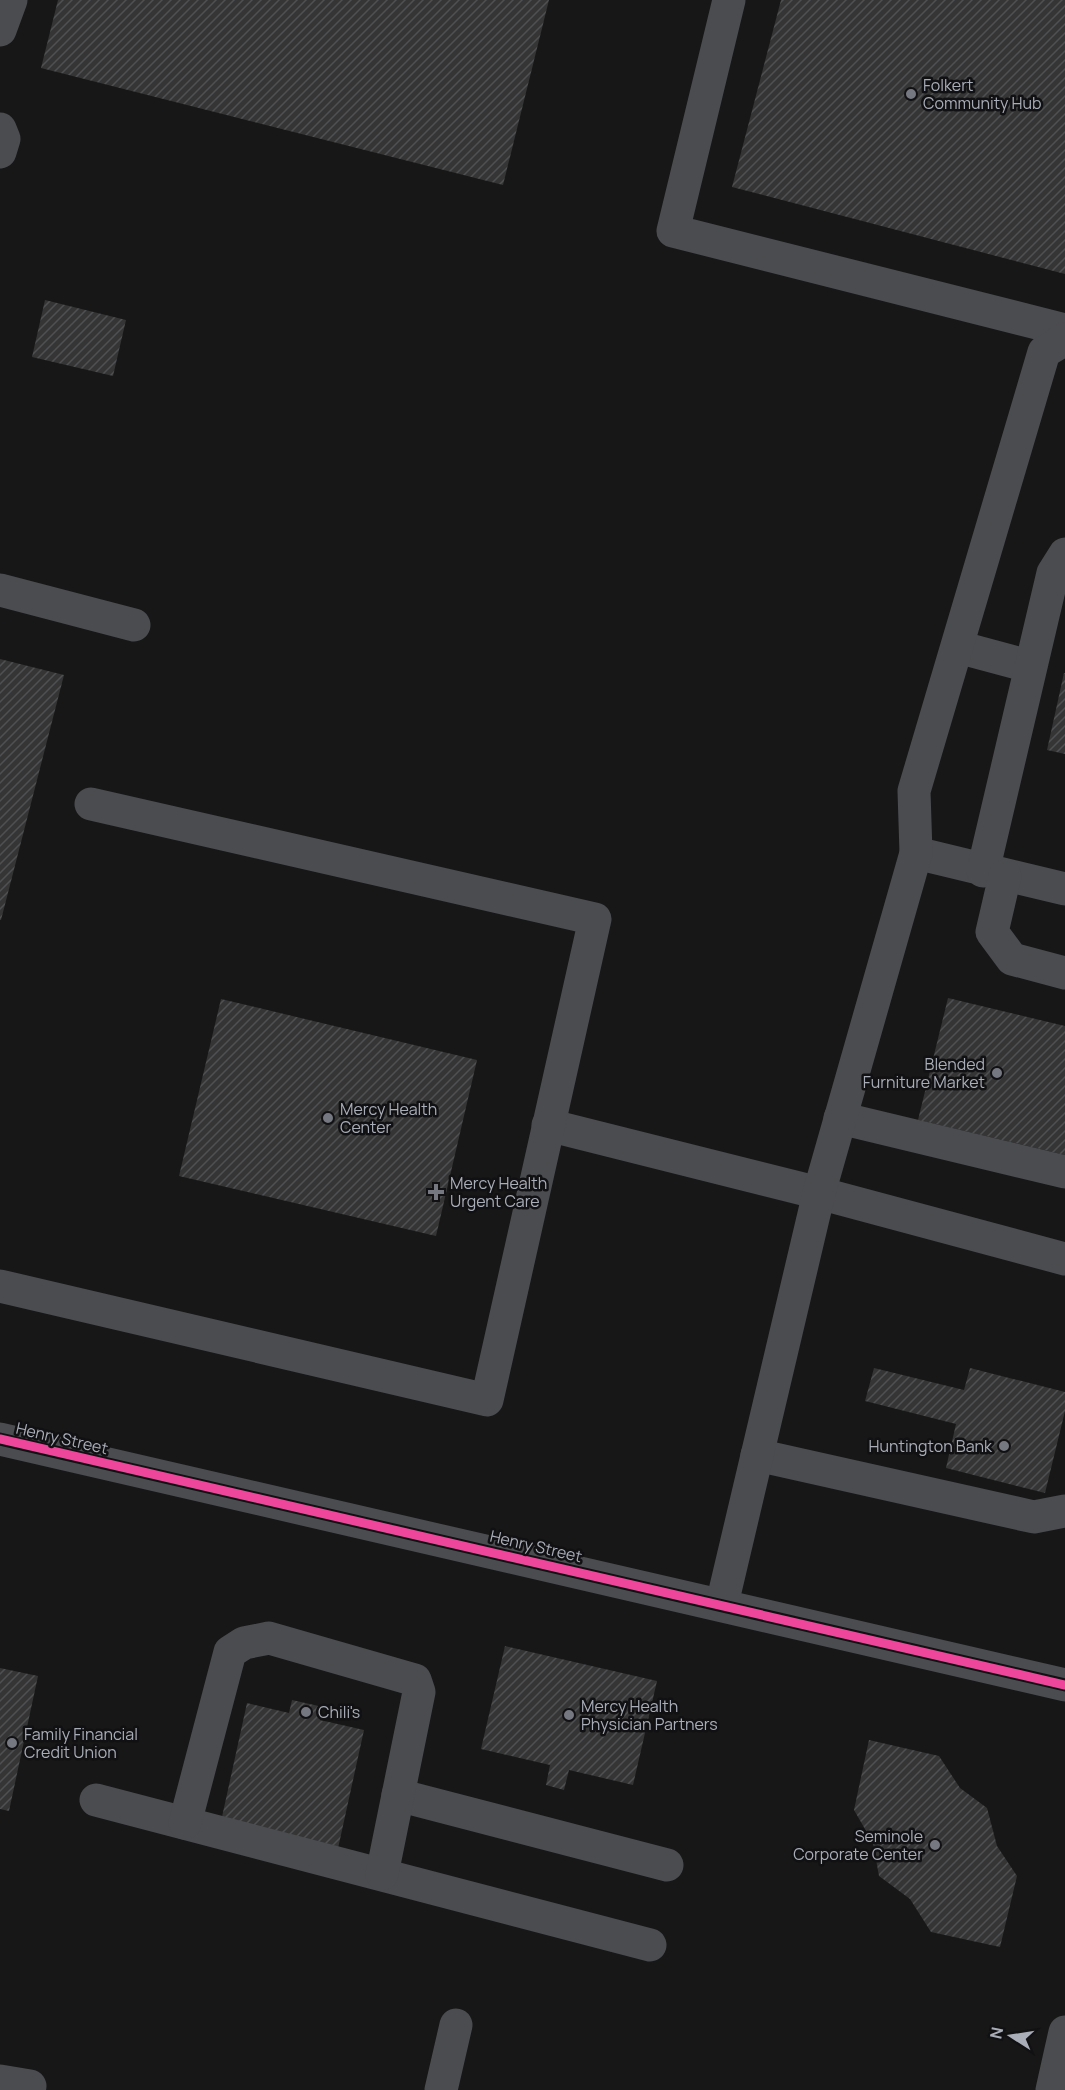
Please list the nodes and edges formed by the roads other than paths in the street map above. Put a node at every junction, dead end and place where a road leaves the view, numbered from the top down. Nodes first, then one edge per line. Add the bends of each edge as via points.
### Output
1 (11, 0) edge
2 (729, 0) edge
3 (0, 30) edge
4 (0, 129) edge
5 (0, 152) edge
6 (1065, 330) edge
7 (1065, 339) edge
8 (1065, 554) edge
9 (0, 590) edge
10 (134, 626) dead end
11 (958, 647) junction
12 (1029, 666) junction
13 (91, 804) dead end
14 (916, 853) junction
15 (994, 873) junction
16 (1065, 890) edge
17 (1065, 973) edge
18 (840, 1118) junction
19 (548, 1125) junction
20 (1065, 1172) edge
21 (819, 1193) junction
22 (1065, 1259) edge
23 (0, 1286) edge
24 (0, 1439) edge
25 (757, 1455) junction
26 (1065, 1511) edge
27 (722, 1604) junction
28 (1065, 1685) edge
29 (398, 1795) junction
30 (96, 1800) dead end
31 (185, 1823) junction
32 (667, 1865) dead end
33 (382, 1874) junction
34 (650, 1944) dead end
35 (456, 2025) dead end
36 (1065, 2032) edge
37 (441, 2090) edge
38 (1052, 2090) edge

1 - 3 street
2 - 6 street via 673,231
4 - 5 street via 4,139
7 - 11 street via 1044,352
8 - 12 street via 1053,573
9 - 10 street
11 - 12 street
11 - 14 street via 914,791
12 - 15 street
13 - 19 street via 595,919
14 - 15 street
14 - 18 street
15 - 16 street
15 - 17 street via 992,932 1012,959
18 - 20 street
18 - 21 street
19 - 21 street
19 - 23 street via 487,1400
21 - 22 street
21 - 25 street
24 - 27 street, Henry Street
25 - 26 street via 1034,1517
25 - 27 street
27 - 28 street, Henry Street
29 - 31 street via 419,1692 415,1680 269,1638 244,1643 230,1652
29 - 32 street
29 - 33 street
30 - 31 street
31 - 33 street
33 - 34 street
35 - 37 street
36 - 38 street

